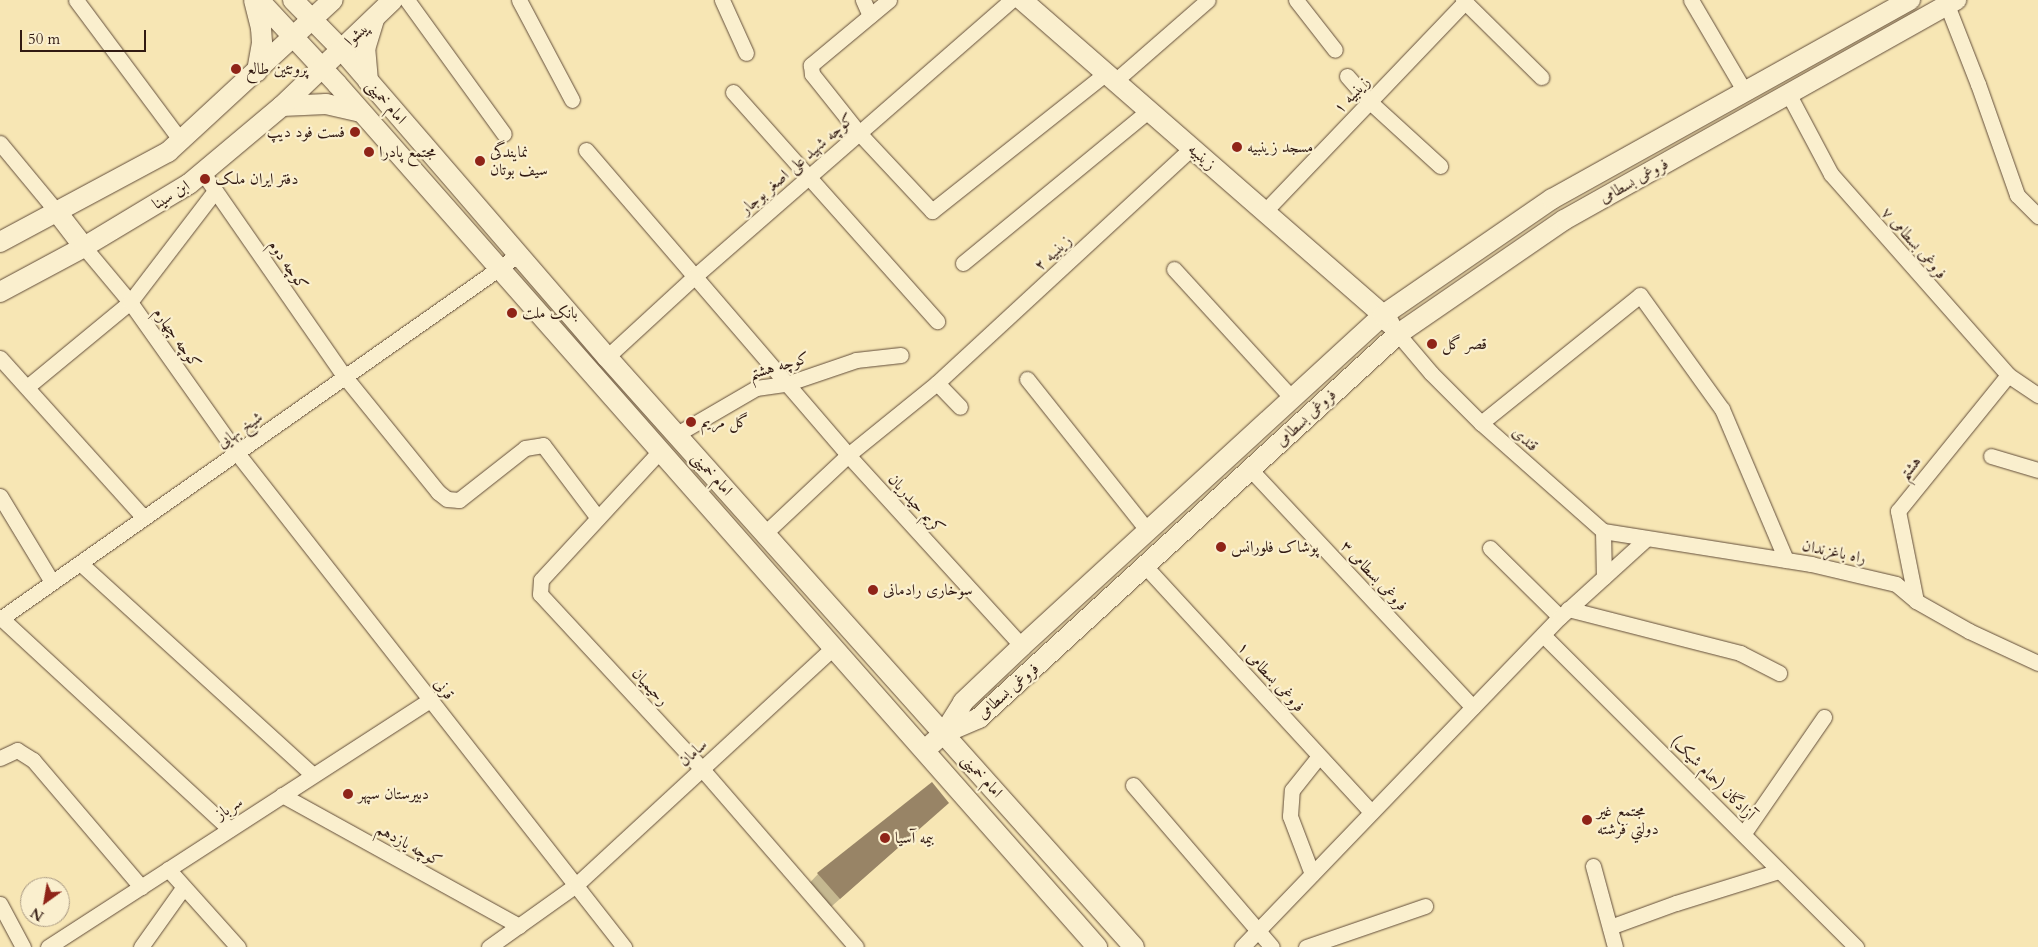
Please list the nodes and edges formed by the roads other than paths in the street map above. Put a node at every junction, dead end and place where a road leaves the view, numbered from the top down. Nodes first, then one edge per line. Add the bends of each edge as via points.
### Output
1 (76, 0) edge
2 (254, 0) edge
3 (258, 0) edge
4 (293, 0) edge
5 (333, 0) edge
6 (393, 0) edge
7 (407, 0) edge
8 (519, 0) edge
9 (722, 0) edge
10 (863, 0) edge
11 (889, 0) edge
12 (1012, 0) edge
13 (1022, 0) edge
14 (1208, 0) edge
15 (1296, 0) edge
16 (1691, 0) edge
17 (1910, 0) edge
18 (1464, 1) edge
19 (1951, 2) edge
20 (870, 16) junction
21 (375, 17) junction
22 (312, 20) junction
23 (295, 38) junction
24 (341, 49) junction
25 (1335, 50) dead end
26 (746, 53) dead end
27 (322, 67) junction
28 (257, 72) junction
29 (1347, 76) dead end
30 (1541, 76) dead end
31 (1111, 77) junction
32 (368, 81) junction
33 (732, 92) dead end
34 (1745, 92) junction
35 (1789, 95) junction
36 (572, 100) dead end
37 (1370, 102) junction
38 (282, 106) junction
39 (1149, 110) junction
40 (361, 112) junction
41 (859, 133) junction
42 (504, 134) dead end
43 (180, 141) junction
44 (0, 143) edge
45 (1192, 148) junction
46 (586, 150) dead end
47 (1440, 166) dead end
48 (203, 173) junction
49 (809, 177) junction
50 (215, 191) junction
51 (57, 212) junction
52 (1264, 212) junction
53 (2038, 216) edge
54 (0, 242) edge
55 (84, 248) junction
56 (518, 255) junction
57 (963, 263) dead end
58 (1174, 268) dead end
59 (500, 269) junction
60 (694, 277) junction
61 (0, 292) edge
62 (130, 302) junction
63 (1383, 315) junction
64 (937, 321) dead end
65 (1398, 334) junction
66 (901, 355) dead end
67 (607, 356) junction
68 (0, 358) edge
69 (2008, 376) junction
70 (345, 377) junction
71 (1027, 378) dead end
72 (937, 383) junction
73 (786, 384) junction
74 (27, 387) junction
75 (2038, 395) edge
76 (1291, 397) junction
77 (960, 407) dead end
78 (1481, 423) junction
79 (677, 434) junction
80 (659, 452) junction
81 (237, 453) junction
82 (848, 455) junction
83 (1991, 456) dead end
84 (1250, 470) junction
85 (2038, 470) edge
86 (0, 496) edge
87 (144, 518) junction
88 (598, 518) junction
89 (1148, 531) junction
90 (1603, 531) junction
91 (765, 533) junction
92 (1646, 539) junction
93 (1490, 548) dead end
94 (1786, 560) junction
95 (80, 563) junction
96 (1145, 566) junction
97 (1604, 577) junction
98 (52, 582) junction
99 (1916, 601) junction
100 (1564, 613) junction
101 (0, 618) edge
102 (1543, 635) junction
103 (1022, 646) junction
104 (834, 647) junction
105 (2038, 663) edge
106 (1779, 673) dead end
107 (430, 700) junction
108 (1473, 707) junction
109 (1824, 717) dead end
110 (944, 734) junction
111 (925, 750) junction
112 (1319, 756) junction
113 (0, 758) edge
114 (702, 769) junction
115 (313, 775) junction
116 (1133, 785) dead end
117 (282, 795) junction
118 (1371, 812) junction
119 (230, 829) junction
120 (1744, 833) junction
121 (1593, 866) dead end
122 (168, 869) junction
123 (1779, 871) junction
124 (1312, 874) junction
125 (576, 885) junction
126 (141, 886) junction
127 (183, 888) junction
128 (0, 904) edge
129 (1424, 906) dead end
130 (519, 926) junction
131 (1610, 927) junction
132 (1258, 930) junction
133 (23, 947) edge
134 (48, 947) edge
135 (141, 947) edge
136 (238, 947) edge
137 (489, 947) edge
138 (624, 947) edge
139 (856, 947) edge
140 (1097, 947) edge
141 (1134, 947) edge
142 (1242, 947) edge
143 (1272, 947) edge
144 (1306, 947) edge
145 (1615, 947) edge
146 (1856, 947) edge

1 - 43 street
2 - 28 main road via 262,43
3 - 23 main road
4 - 22 main road, امام خمینی
5 - 22 main road
6 - 21 main road, پیشوا
7 - 42 street
8 - 36 street
9 - 26 street
10 - 20 street
11 - 20 street
12 - 41 street, کوچه شهید علی اصغر بوجار
13 - 31 main road, زینبیه
14 - 31 street
15 - 25 street
16 - 34 street
17 - 34 main road, فروغی بسطامی
18 - 30 street
18 - 37 street, زینبیه ۱
19 - 35 main road, فروغی بسطامی
19 - 53 street via 2017,195
20 - 41 street via 810,65 812,74
21 - 24 main road, پیشوا
21 - 32 main road via 365,49
22 - 23 main road
22 - 24 main road, امام خمینی
23 - 27 main road, امام خمینی
23 - 28 main road
24 - 27 main road, پیشوا
24 - 32 main road, امام خمینی
27 - 38 main road, ابن سینا
27 - 40 main road, امام خمینی
28 - 43 main road
29 - 37 street
31 - 39 main road, زینبیه
31 - 41 street via 932,211
32 - 56 main road, امام خمینی
33 - 49 street
34 - 63 main road, فروغی بسطامی via 1552,199
35 - 65 main road, فروغی بسطامی via 1564,220
35 - 69 street, فروغی بسطامی ۷ via 1831,174
37 - 47 street
37 - 52 street, زینبیه ۱
38 - 40 main road via 326,104
38 - 48 main road, ابن سینا
39 - 45 main road, زینبیه
39 - 57 street
40 - 59 main road, امام خمینی
41 - 49 street, کوچه شهید علی اصغر بوجار
43 - 51 main road via 168,152
44 - 51 street
45 - 52 main road, زینبیه
45 - 72 street, زینبیه ۲
46 - 60 street
48 - 50 street, کوچه دوم
48 - 55 main road, ابن سینا
49 - 60 street, کوچه شهید علی اصغر بوجار
49 - 64 street
50 - 62 street
50 - 70 street, کوچه دوم
51 - 54 main road
51 - 55 main road
52 - 63 main road, زینبیه
55 - 61 main road, ابن سینا
55 - 62 street, کوچه چهارم
56 - 59 street, شیخ بهایی
56 - 67 main road, امام خمینی
58 - 76 street
59 - 70 street, شیخ بهایی
59 - 80 main road, امام خمینی
60 - 67 street, کوچه شهید علی اصغر بوجار
60 - 73 street, کریم حیدریان
62 - 74 street
62 - 81 street, کوچه چهارم
63 - 65 main road, زینبیه
63 - 76 main road, فروغی بسطامی
65 - 78 street, قندی
65 - 84 main road, فروغی بسطامی
66 - 73 street, کوچه هشتم via 856,360
67 - 79 main road, امام خمینی
68 - 74 street
69 - 75 street, فروغی بسطامی ۷
69 - 99 street, هشتم via 1898,511
70 - 81 street, شیخ بهایی
70 - 88 street, کوچه دوم via 447,499 459,500 525,448 543,444
71 - 89 street
72 - 77 street
72 - 82 street, زینبیه ۲
73 - 79 street, کوچه هشتم via 756,388
73 - 82 street, کریم حیدریان
74 - 87 street
76 - 89 main road, فروغی بسطامی
78 - 90 street, قندی
78 - 94 street via 1640,295 1722,409
79 - 91 main road, امام خمینی
80 - 88 street, رحیمیان
80 - 104 main road, امام خمینی
81 - 87 street, شیخ بهایی
81 - 107 street, قرنی
82 - 91 street, زینبیه ۲
82 - 103 street, کریم حیدریان
83 - 85 street
84 - 96 main road, فروغی بسطامی
84 - 108 street, فروغی بسطامی ۳
86 - 98 street
87 - 95 street, شیخ بهایی
88 - 114 street, رحیمیان via 541,580 540,594
89 - 103 main road, فروغی بسطامی
90 - 92 street, راه باغزندان
90 - 97 street
91 - 110 main road, امام خمینی
92 - 94 street, راه باغزندان
92 - 97 street
93 - 100 street
94 - 99 street, راه باغزندان via 1896,584
95 - 98 street, شیخ بهایی
95 - 115 street
96 - 110 main road, فروغی بسطامی via 979,718
96 - 112 street, فروغی بسطامی ۱
97 - 100 street
98 - 101 street, شیخ بهایی
99 - 105 street, راه باغزندان via 1969,631
100 - 102 street
100 - 106 street via 1740,653
101 - 119 street
102 - 108 street
102 - 120 street, آزادگان (حمام شیک)
103 - 110 main road, فروغی بسطامی via 964,702
104 - 111 main road, امام خمینی
104 - 114 street, سامان
107 - 115 street, سرباز
107 - 125 street, قرنی
108 - 118 street
109 - 120 street
110 - 111 main road
110 - 141 main road, امام خمینی
111 - 140 main road, امام خمینی
112 - 118 street, فروغی بسطامی ۱
112 - 124 street via 1292,790 1290,816
113 - 126 street via 17,750 33,760
114 - 125 street, سامان
114 - 139 street, رحیمیان
115 - 117 street, سرباز
116 - 132 street
117 - 119 street, سرباز
117 - 130 street, کوچه یازدهم
118 - 124 street
119 - 122 street, سرباز
120 - 123 street, آزادگان (حمام شیک)
121 - 131 street
122 - 126 street, سرباز
122 - 127 street
123 - 131 street
123 - 146 street, آزادگان (حمام شیک)
124 - 132 street
125 - 130 street, سامان
125 - 138 street, قرنی
126 - 134 street, سرباز
127 - 135 street
127 - 136 street
128 - 133 street
129 - 144 street
130 - 137 street, سامان
131 - 145 street
132 - 142 street
132 - 143 street

